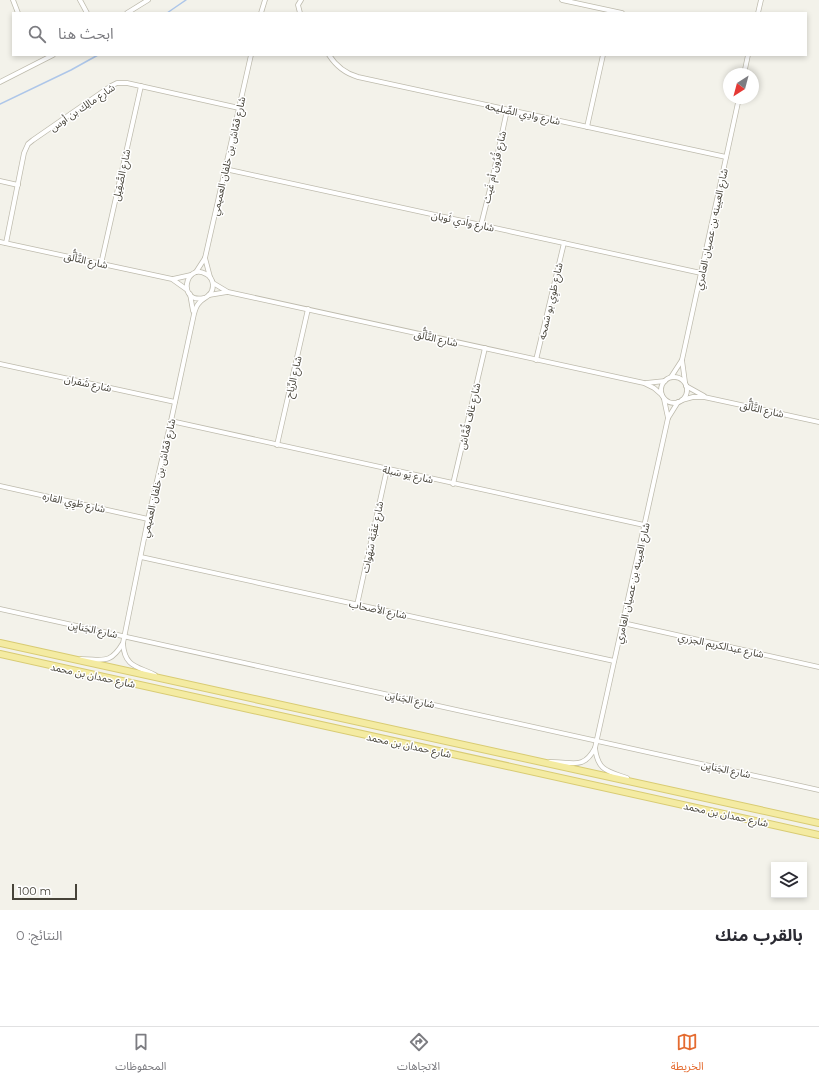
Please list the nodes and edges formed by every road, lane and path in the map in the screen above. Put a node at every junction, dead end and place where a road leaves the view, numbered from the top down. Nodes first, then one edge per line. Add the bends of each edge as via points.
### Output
1 (14, 0) edge
2 (80, 0) edge
3 (148, 0) edge
4 (265, 0) edge
5 (301, 0) edge
6 (562, 0) edge
7 (761, 0) edge
8 (18, 12) edge
9 (86, 12) edge
10 (128, 12) edge
11 (261, 12) edge
12 (300, 12) edge
13 (612, 12) edge
14 (758, 12) edge
15 (42, 56) edge
16 (51, 56) edge
17 (251, 56) edge
18 (330, 56) edge
19 (603, 56) edge
20 (748, 56) edge
21 (44, 60) junction
22 (745, 68) edge
23 (0, 82) edge
24 (140, 86) junction
25 (738, 104) edge
26 (239, 108) junction
27 (507, 110) junction
28 (587, 127) junction
29 (726, 157) junction
30 (225, 169) junction
31 (0, 181) edge
32 (18, 185) junction
33 (481, 225) junction
34 (0, 242) edge
35 (6, 243) junction
36 (564, 243) junction
37 (205, 258) junction
38 (101, 264) junction
39 (701, 273) junction
40 (194, 274) junction
41 (210, 277) junction
42 (172, 279) junction
43 (213, 283) junction
44 (187, 289) junction
45 (228, 292) junction
46 (189, 294) junction
47 (206, 297) junction
48 (308, 309) junction
49 (194, 314) junction
50 (485, 348) junction
51 (536, 360) junction
52 (682, 360) junction
53 (0, 364) edge
54 (671, 377) junction
55 (665, 381) junction
56 (644, 383) junction
57 (686, 384) junction
58 (663, 396) junction
59 (704, 397) junction
60 (680, 401) junction
61 (175, 402) junction
62 (668, 418) junction
63 (171, 421) junction
64 (819, 422) edge
65 (277, 445) junction
66 (387, 469) junction
67 (453, 484) junction
68 (0, 486) edge
69 (148, 519) junction
70 (644, 526) junction
71 (141, 557) junction
72 (357, 605) junction
73 (0, 609) edge
74 (623, 624) junction
75 (125, 636) junction
76 (0, 642) edge
77 (123, 643) junction
78 (0, 654) edge
79 (73, 658) junction
80 (614, 661) junction
81 (819, 667) edge
82 (159, 677) junction
83 (596, 741) junction
84 (595, 748) junction
85 (544, 762) junction
86 (640, 784) junction
87 (819, 790) edge
88 (819, 823) edge
89 (819, 835) edge

1 - 8 street
2 - 9 street
3 - 10 street
4 - 11 street
5 - 12 street via 298,5
6 - 13 street
7 - 14 street
15 - 21 street
16 - 21 street
17 - 26 street, شارع قمّاش بن خلفان العميمي
18 - 27 street, شارع وادِي الصِّليحه via 341,70 351,75
19 - 28 street
20 - 22 street
21 - 23 street
24 - 26 street, شارع مالِك بن أوس
24 - 32 street, شارع مالِك بن أوس via 114,84 33,140 25,150
24 - 38 street, شارع الصَّقِيل
25 - 29 street, شارع العيينه بن عصيان العامري
26 - 30 street, شارع قمّاش بن خلفان العميمي
27 - 28 street, شارع وادِي الصِّليحه
27 - 33 street, شارع قُرُون أم غَيث
28 - 29 street, شارع وادِي الصِّليحه
29 - 39 street, شارع العيينه بن عصيان العامري
30 - 33 street, شارع واَدي ثَوبان
30 - 37 street, شارع قمّاش بن خلفان العميمي
31 - 32 street
32 - 35 street, شارع مالِك بن أوس
33 - 36 street, شارع واَدي ثَوبان
34 - 35 street, شارع التَّألُّق
35 - 38 street, شارع التَّألُّق
36 - 39 street, شارع واَدي ثَوبان
36 - 51 street, شارع طَوِي بو سَمحه
37 - 40 street, شارع قمّاش بن خلفان العميمي
37 - 41 street, شارع قمّاش بن خلفان العميمي
38 - 42 street, شارع التَّألُّق
39 - 52 street, شارع العيينه بن عصيان العامري
40 - 41 street via 202,272
40 - 42 street, شارع التَّألُّق
40 - 44 street via 187,281
41 - 43 street
42 - 44 street, شارع التَّألُّق
43 - 45 street, شارع التَّألُّق
43 - 47 street
44 - 46 street
45 - 47 street, شارع التَّألُّق
45 - 48 street, شارع التَّألُّق
46 - 47 street via 195,298
46 - 49 street, شارع قمّاش بن خلفان العميمي
47 - 49 street, شارع قمّاش بن خلفان العميمي
48 - 50 street, شارع التَّألُّق
48 - 65 street, شارع الرِّياح
49 - 61 street, شارع قمّاش بن خلفان العميمي
50 - 51 street, شارع التَّألُّق
50 - 67 street, شارع غاف قُمَّاش
51 - 56 street, شارع التَّألُّق
52 - 54 street, شارع العيينه بن عصيان العامري
52 - 57 street, شارع العيينه بن عصيان العامري
53 - 61 street, شارع شَقران
54 - 55 street
54 - 57 street via 677,377
55 - 56 street, شارع التَّألُّق
55 - 58 street via 661,389
56 - 58 street, شارع التَّألُّق
57 - 59 street, شارع التَّألُّق
57 - 60 street via 686,395
58 - 60 street via 670,402
58 - 62 street, شارع العيينه بن عصيان العامري
59 - 60 street, شارع التَّألُّق
59 - 64 street, شارع التَّألُّق
60 - 62 street, شارع العيينه بن عصيان العامري
61 - 63 street, شارع قمّاش بن خلفان العميمي
62 - 70 street, شارع العيينه بن عصيان العامري
63 - 65 street, شارع يَو سَبلة
63 - 69 street, شارع قمّاش بن خلفان العميمي
65 - 66 street, شارع يَو سَبلة
66 - 67 street, شارع يَو سَبلة
66 - 72 street, شارع عَقَبَة سَهَوات
67 - 70 street, شارع يَو سَبلة
68 - 69 street, شارع طَوِي القاره
69 - 71 street, شارع قمّاش بن خلفان العميمي
70 - 74 street, شارع العيينه بن عصيان العامري
71 - 72 street, شارع الأصحاب
71 - 75 street, شارع قمّاش بن خلفان العميمي
72 - 80 street, شارع الأصحاب
73 - 75 street, شارع الجَنايِن
74 - 80 street, شارع العيينه بن عصيان العامري
74 - 81 street, شارع عبدالكريم الجزري
75 - 77 street, شارع قمّاش بن خلفان العميمي
75 - 83 street, شارع الجَنايِن
76 - 79 main road, شارع حمدان بن محمد
77 - 79 street, شارع قمّاش بن خلفان العميمي via 117,653 109,659
77 - 82 street via 124,654 129,662
78 - 89 main road, شارع حمدان بن محمد
79 - 82 main road, شارع حمدان بن محمد
80 - 83 street, شارع العيينه بن عصيان العامري
82 - 85 main road, شارع حمدان بن محمد
83 - 84 street, شارع العيينه بن عصيان العامري
83 - 87 street, شارع الجَنايِن
84 - 85 street via 587,760 581,763
84 - 86 street, شارع العيينه بن عصيان العامري via 598,762 604,769
85 - 86 main road, شارع حمدان بن محمد
86 - 88 main road, شارع حمدان بن محمد

